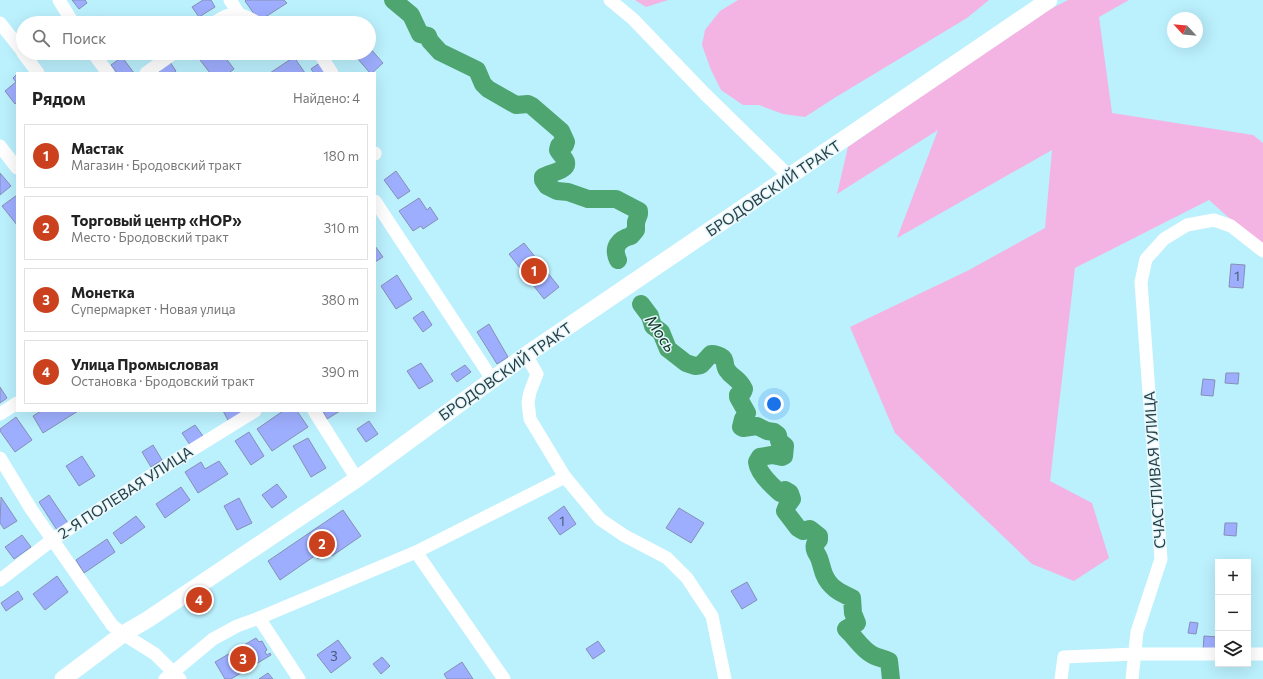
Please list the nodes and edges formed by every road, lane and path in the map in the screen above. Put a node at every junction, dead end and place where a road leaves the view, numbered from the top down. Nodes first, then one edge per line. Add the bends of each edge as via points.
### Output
1 (59, 0) edge
2 (230, 0) edge
3 (610, 0) edge
4 (1048, 0) edge
5 (240, 14) junction
6 (69, 16) edge
7 (226, 16) edge
8 (244, 16) edge
9 (0, 23) edge
10 (16, 44) edge
11 (28, 60) edge
12 (98, 60) edge
13 (164, 60) edge
14 (324, 60) edge
15 (37, 72) edge
16 (107, 72) edge
17 (147, 72) edge
18 (331, 72) edge
19 (0, 146) edge
20 (16, 167) edge
21 (790, 177) junction
22 (376, 203) edge
23 (1263, 251) edge
24 (526, 355) junction
25 (492, 379) junction
26 (16, 404) edge
27 (253, 412) edge
28 (315, 412) edge
29 (0, 414) edge
30 (0, 458) edge
31 (565, 477) junction
32 (357, 479) junction
33 (52, 540) junction
34 (416, 552) junction
35 (0, 580) edge
36 (259, 618) junction
37 (123, 634) junction
38 (1135, 654) junction
39 (1215, 654) edge
40 (1251, 654) edge
41 (1263, 654) edge
42 (173, 677) edge
43 (63, 679) edge
44 (299, 679) edge
45 (504, 679) edge
46 (724, 679) edge
47 (1061, 679) edge
48 (1132, 679) edge

1 - 6 street
2 - 5 street
3 - 21 street via 633,19
4 - 21 main road, БРОДОВСКИЙ ТРАКТ
5 - 7 street
5 - 8 street
9 - 10 street
11 - 15 street
12 - 16 street
13 - 17 street
14 - 18 street
19 - 20 street
21 - 24 main road, БРОДОВСКИЙ ТРАКТ
22 - 25 street
23 - 38 street, СЧАСТЛИВАЯ УЛИЦА via 1231,226 1214,220 1186,225 1164,239 1146,259 1141,282 1161,559 1137,632
24 - 25 main road, БРОДОВСКИЙ ТРАКТ
24 - 31 street via 537,374 528,402 530,419
25 - 32 main road, БРОДОВСКИЙ ТРАКТ
26 - 29 street
27 - 33 street, 2-Я ПОЛЕВАЯ УЛИЦА
28 - 32 street
30 - 33 street
31 - 34 street
31 - 46 street via 600,519 625,536 667,558 687,578 712,616
32 - 37 main road, БРОДОВСКИЙ ТРАКТ via 148,620
33 - 35 street, 2-Я ПОЛЕВАЯ УЛИЦА
33 - 37 street via 112,625
34 - 36 street
34 - 45 street
36 - 42 street via 213,639
36 - 44 street
37 - 42 street via 155,654
37 - 43 main road, БРОДОВСКИЙ ТРАКТ
38 - 39 street
38 - 47 street via 1064,657
38 - 48 street, СЧАСТЛИВАЯ УЛИЦА
40 - 41 street

